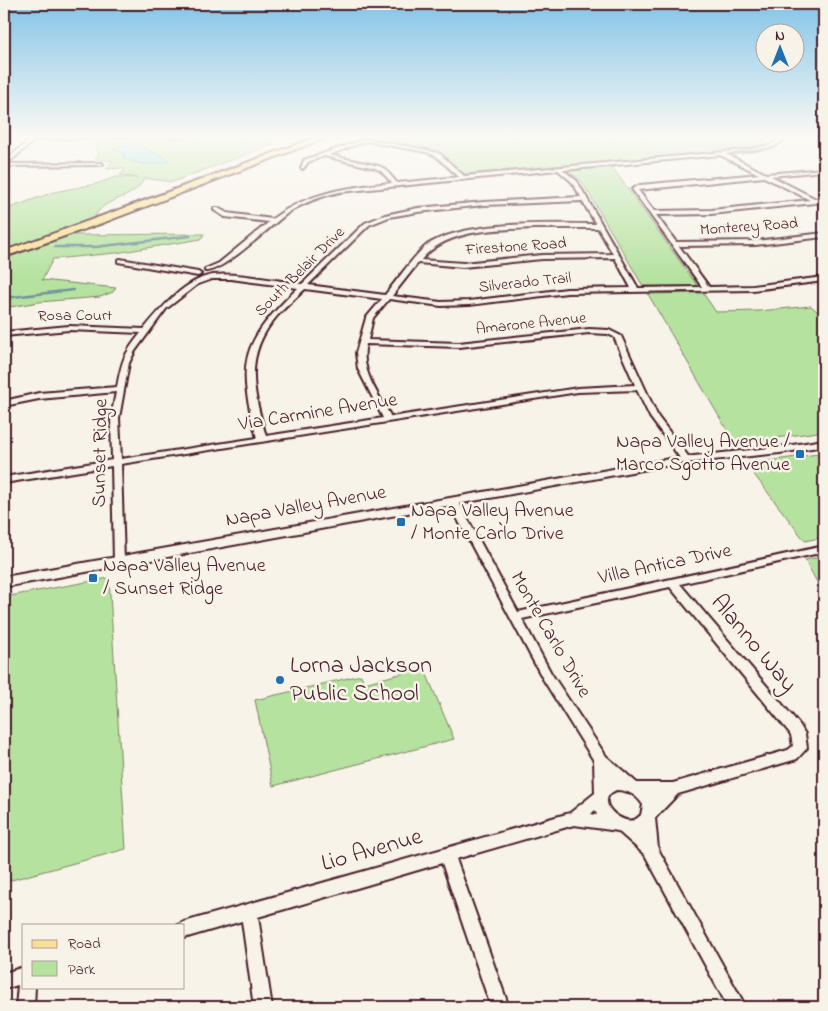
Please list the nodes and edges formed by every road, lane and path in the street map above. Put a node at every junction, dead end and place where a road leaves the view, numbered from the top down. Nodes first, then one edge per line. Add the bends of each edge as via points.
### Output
1 (183, 183) edge
2 (197, 183) edge
3 (404, 183) edge
4 (575, 183) edge
5 (684, 183) edge
6 (780, 183) edge
7 (395, 184) joint
8 (584, 199) junction
9 (824, 200) edge
10 (815, 201) junction
11 (824, 206) edge
12 (216, 209) dead end
13 (652, 213) junction
14 (275, 221) junction
15 (600, 226) junction
16 (824, 235) edge
17 (674, 244) junction
18 (4, 248) edge
19 (4, 254) edge
20 (617, 256) junction
21 (120, 261) dead end
22 (416, 261) junction
23 (221, 264) junction
24 (200, 275) junction
25 (214, 275) junction
26 (824, 280) edge
27 (303, 287) junction
28 (707, 289) junction
29 (636, 290) junction
30 (386, 298) junction
31 (146, 331) junction
32 (4, 334) edge
33 (363, 342) junction
34 (639, 388) junction
35 (119, 389) junction
36 (4, 403) edge
37 (388, 420) junction
38 (262, 439) junction
39 (824, 443) edge
40 (686, 460) junction
41 (116, 463) junction
42 (4, 480) edge
43 (453, 501) junction
44 (824, 550) edge
45 (119, 562) junction
46 (4, 582) edge
47 (673, 583) junction
48 (514, 617) junction
49 (601, 760) junction
50 (635, 787) junction
51 (673, 789) junction
52 (602, 795) junction
53 (649, 816) junction
54 (574, 818) junction
55 (619, 825) junction
56 (650, 850) junction
57 (447, 855) junction
58 (249, 912) junction
59 (185, 930) edge
60 (22, 976) edge
61 (4, 981) edge
62 (26, 988) edge
63 (25, 1007) edge
64 (263, 1007) edge
65 (500, 1007) edge
66 (737, 1007) edge

1 - 18 main road
2 - 19 main road
3 - 7 street, Sunset Ridge
4 - 8 street
5 - 13 street via 637,188 636,192
6 - 10 street
7 - 14 street, Sunset Ridge via 319,196 295,206
8 - 15 street
8 - 27 street, South Belair Drive via 516,200 385,216 367,224
9 - 10 street
10 - 11 street
10 - 13 street via 711,212
12 - 14 street via 225,215
13 - 17 street
14 - 23 street, Sunset Ridge
15 - 20 street
15 - 22 street via 524,226 464,233 434,242
16 - 17 street, Monterey Road via 755,243
17 - 28 street
20 - 22 street, Firestone Road via 542,257 463,265
20 - 29 street
21 - 24 street
22 - 30 street
23 - 24 street, Sunset Ridge
23 - 25 street, Sunset Ridge
24 - 25 street, Sunset Ridge
24 - 25 street
24 - 31 street, Sunset Ridge via 164,308
25 - 27 street, Silverado Trail
26 - 28 street, Silverado Trail via 764,288
27 - 30 street, Silverado Trail
27 - 38 street, South Belair Drive via 264,326 250,356 251,400
28 - 29 street, Silverado Trail
29 - 30 street, Silverado Trail via 567,291 454,304
30 - 33 street via 369,321
31 - 32 street, Rosa Court via 69,328
31 - 35 street, Sunset Ridge via 128,356
33 - 34 street, Amarone Avenue via 459,346 589,330 609,332 617,336
33 - 37 street via 362,368
34 - 37 street, Via Carmine Avenue via 588,388
34 - 40 street, Amarone Avenue via 654,417
35 - 36 street via 40,396
35 - 41 street, Sunset Ridge via 115,418
37 - 38 street, Via Carmine Avenue
38 - 41 street, Via Carmine Avenue
39 - 40 street, Napa Valley Avenue
40 - 43 street, Napa Valley Avenue
41 - 42 street, Via Carmine Avenue
41 - 45 street, Sunset Ridge
43 - 45 street, Napa Valley Avenue
43 - 48 street, Monte Carlo Drive
44 - 47 street, Villa Antica Drive
45 - 46 street, Napa Valley Avenue
47 - 48 street, Villa Antica Drive
47 - 51 street, Alanno Way via 794,728 800,748 792,755
48 - 49 street, Monte Carlo Drive
49 - 50 street, Monte Carlo Drive
49 - 52 street, Monte Carlo Drive
50 - 51 street, Alanno Way
50 - 52 street via 613,784
50 - 53 street via 648,800
51 - 53 street
52 - 54 street, Lio Avenue
52 - 55 street via 603,812
53 - 55 street via 638,826
53 - 56 street
54 - 55 street, Lio Avenue
54 - 57 street, Lio Avenue
55 - 56 street
56 - 66 street
57 - 58 street, Lio Avenue
57 - 65 street
58 - 59 street, Lio Avenue
58 - 64 street
60 - 61 street
62 - 63 street

